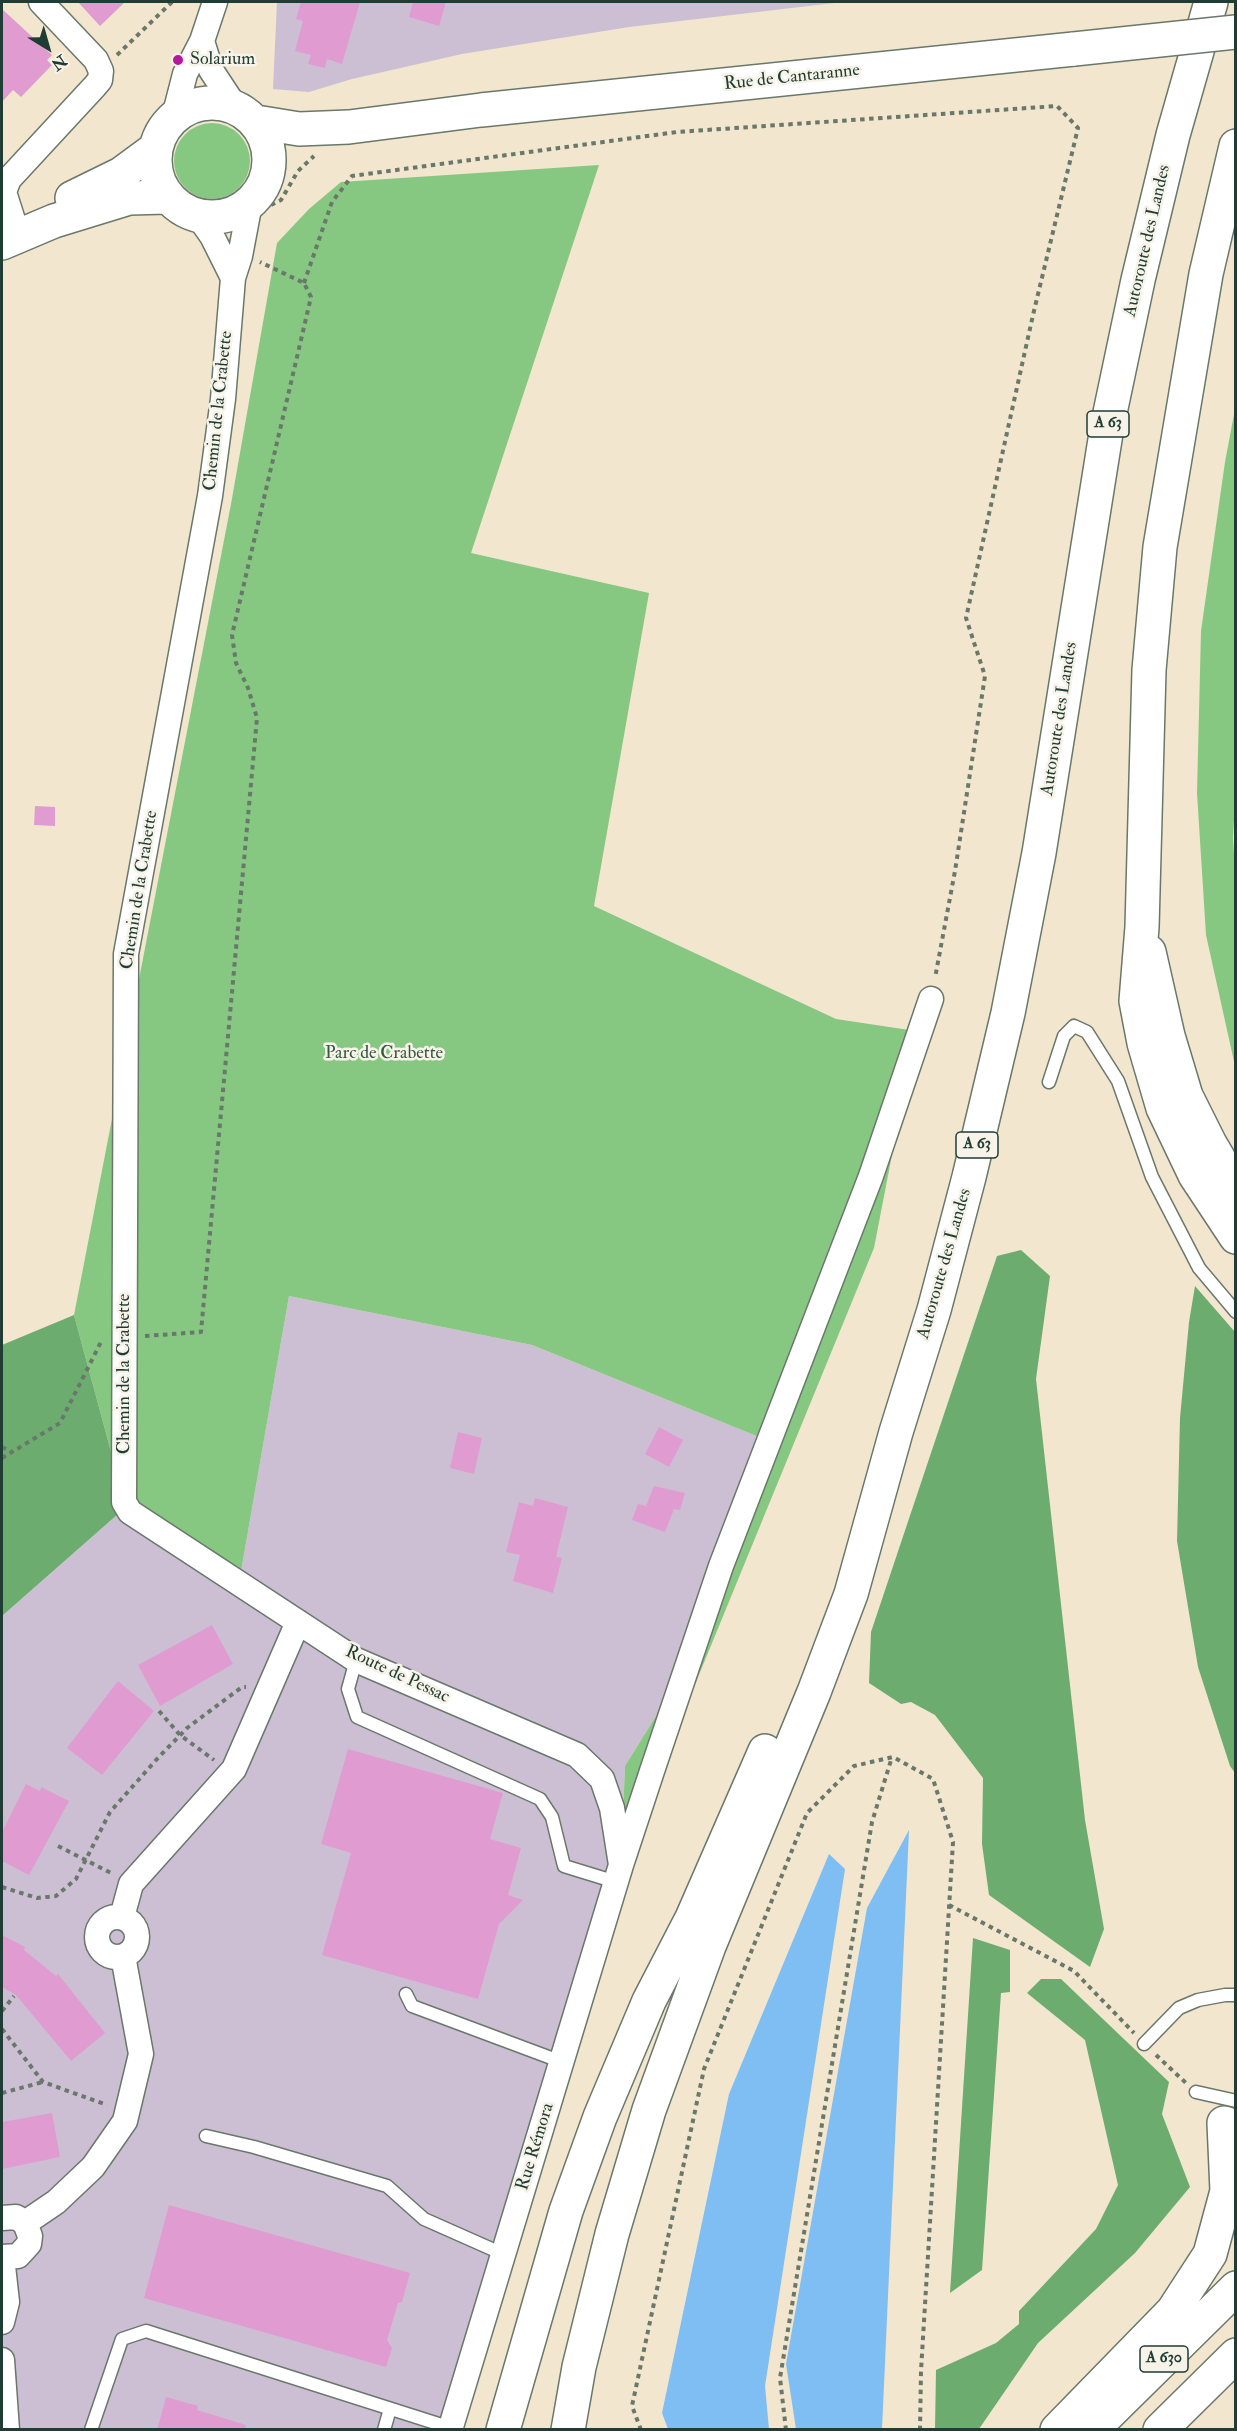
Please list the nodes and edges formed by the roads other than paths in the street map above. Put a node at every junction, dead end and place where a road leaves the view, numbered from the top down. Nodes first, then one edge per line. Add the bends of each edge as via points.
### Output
1 (41, 2) edge
2 (215, 2) edge
3 (1212, 2) edge
4 (1236, 32) edge
5 (202, 41) junction
6 (246, 115) junction
7 (174, 117) junction
8 (349, 127) junction
9 (1236, 146) edge
10 (155, 149) junction
11 (257, 192) junction
12 (167, 197) junction
13 (198, 216) junction
14 (9, 232) edge
15 (232, 278) junction
16 (1142, 927) junction
17 (931, 999) road end
18 (1049, 1082) dead end
19 (1236, 1188) edge
20 (1236, 1237) edge
21 (1236, 1312) edge
22 (896, 1432) junction
23 (126, 1508) joint
24 (298, 1622) junction
25 (356, 1660) junction
26 (619, 1873) junction
27 (406, 1994) dead end
28 (1236, 1995) edge
29 (1144, 2044) road end
30 (562, 2062) junction
31 (1196, 2092) road end
32 (1236, 2101) edge
33 (1236, 2127) edge
34 (206, 2136) dead end
35 (2, 2218) edge
36 (25, 2223) junction
37 (503, 2254) junction
38 (2, 2257) edge
39 (1236, 2288) edge
40 (2, 2322) edge
41 (1236, 2355) edge
42 (2, 2360) edge
43 (390, 2409) junction
44 (451, 2429) edge
45 (7, 2430) edge
46 (91, 2430) edge
47 (384, 2430) edge
48 (503, 2430) edge
49 (568, 2430) edge
50 (1057, 2430) edge
51 (1092, 2430) edge
52 (1160, 2430) edge

1 - 14 street via 96,60 100,80 9,179 4,192
2 - 5 street
3 - 22 main road, Autoroute des Landes / A 63 via 1173,135 1107,428 1039,853 1008,1013 934,1310
4 - 8 main road, Rue de Cantaranne, bridge
5 - 6 street via 212,70
5 - 7 street via 185,74
6 - 7 main road via 220,103 204,103
6 - 8 main road, Rue de Cantaranne via 298,129
6 - 11 main road via 263,134 270,160
7 - 10 main road via 162,131
8 - 11 main road, Rue de Cantaranne via 302,145
9 - 16 main road via 1206,274 1160,547 1149,670
10 - 12 main road via 156,175
10 - 14 main road via 100,186
11 - 13 main road via 234,213
11 - 15 street, Chemin de la Crabette
12 - 13 main road
12 - 14 main road via 129,198
13 - 15 street, Chemin de la Crabette
15 - 23 street, Chemin de la Crabette via 223,399 210,496 126,954
16 - 19 main road via 1186,1095
16 - 20 main road via 1136,1001 1160,1097 1195,1175
17 - 26 street, Rue Rémora via 871,1176 722,1566
18 - 21 lane via 1064,1036 1074,1026 1087,1032 1118,1081 1152,1177 1199,1268
22 - 48 main road via 778,1722 600,2117 566,2211
22 - 49 main road via 851,1594 709,1946 649,2110 612,2234 579,2367
23 - 24 street, Route de Pessac
24 - 25 street, Route de Pessac
24 - 36 street via 231,1773 131,1884 122,1917 114,1916 100,1924 96,1940 105,1953 123,1956 141,2054 125,2121 93,2167 56,2202
25 - 26 street, Route de Pessac via 577,1755 602,1779 612,1808
25 - 26 lane via 348,1689 357,1717 540,1799 552,1817 564,1866
26 - 30 street, Rue Rémora
27 - 30 lane via 412,2006
28 - 29 lane via 1198,2000 1179,2008
30 - 37 street, Rue Rémora
31 - 32 lane
33 - 50 main road via 1224,2123 1227,2191 1210,2254 1173,2311
34 - 37 lane via 387,2186 424,2219
35 - 36 street via 16,2217
36 - 38 street via 29,2244 10,2258
37 - 44 street, Rue Rémora
38 - 40 street via 7,2302
39 - 51 main road, A 630
41 - 52 main road, A 630
42 - 45 street
43 - 44 lane
43 - 46 lane via 146,2331 122,2339
43 - 47 lane

